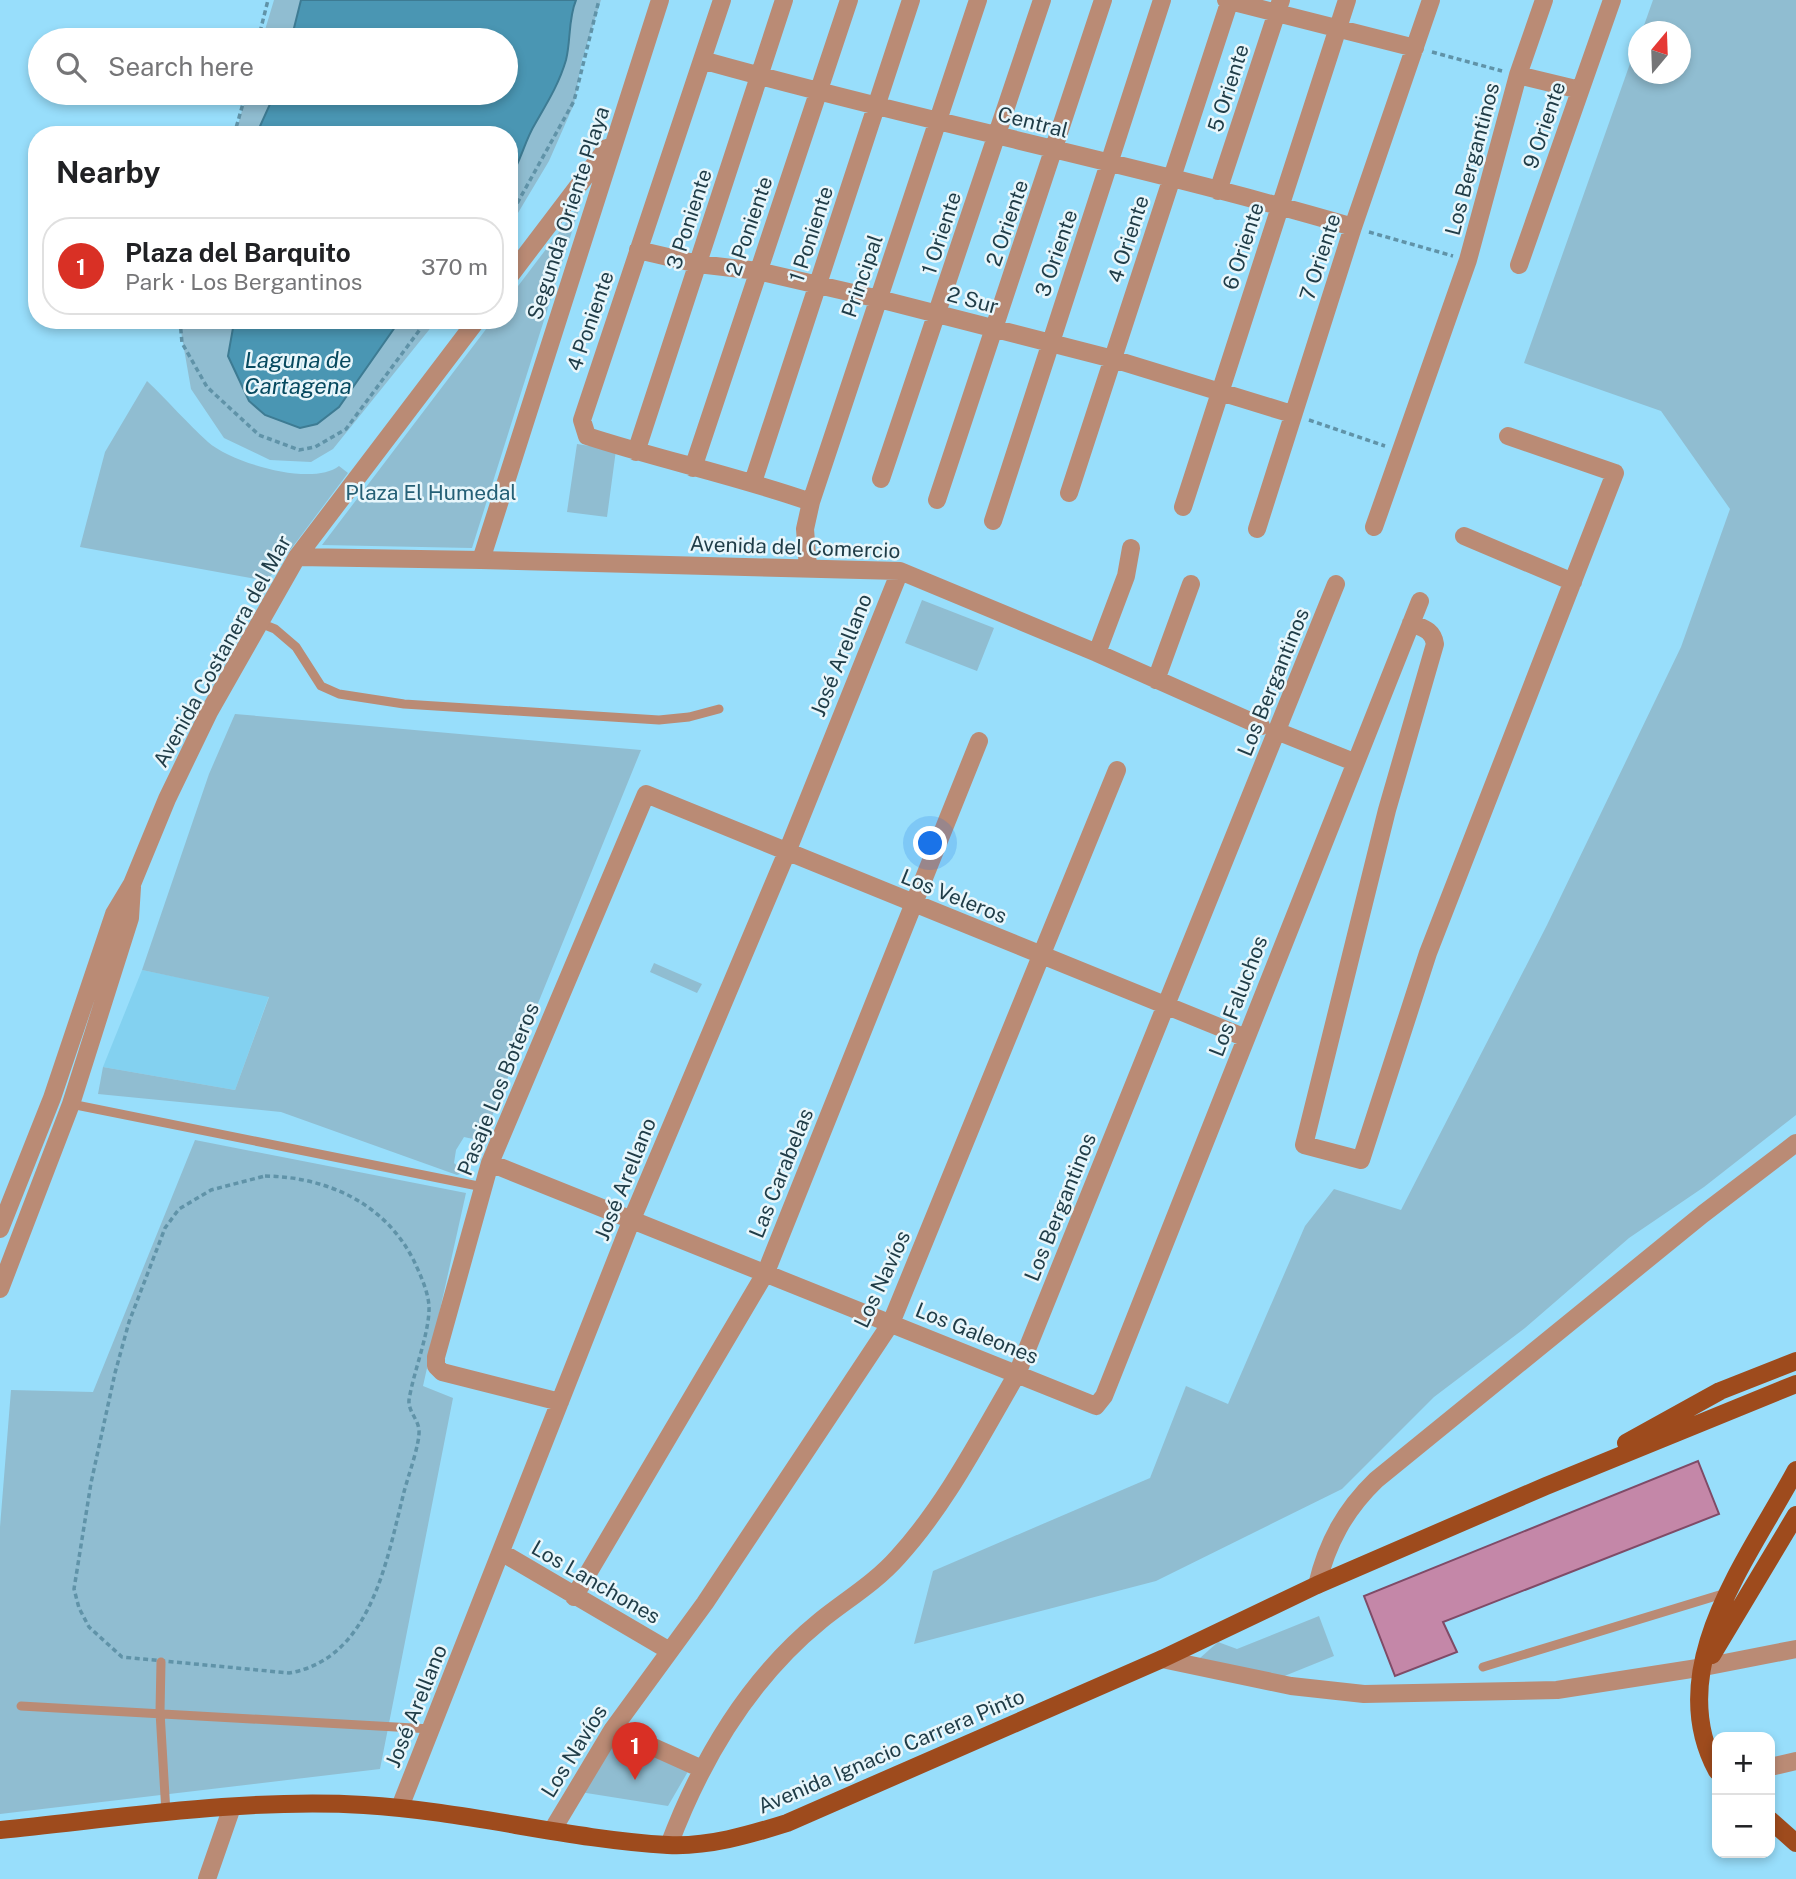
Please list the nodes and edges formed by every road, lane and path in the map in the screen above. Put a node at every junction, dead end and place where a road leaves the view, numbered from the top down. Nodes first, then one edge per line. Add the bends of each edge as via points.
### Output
1 (268, 0) edge
2 (598, 0) edge
3 (660, 0) edge
4 (722, 0) edge
5 (784, 0) edge
6 (849, 0) edge
7 (911, 0) edge
8 (978, 0) edge
9 (1042, 0) edge
10 (1103, 0) edge
11 (1163, 0) edge
12 (1229, 0) edge
13 (1347, 0) edge
14 (1431, 0) edge
15 (1544, 0) edge
16 (1612, 0) edge
17 (1279, 6) edge
18 (261, 28) edge
19 (1338, 28) junction
20 (1415, 48) junction
21 (702, 60) junction
22 (1518, 75) junction
23 (759, 76) junction
24 (1580, 90) junction
25 (819, 92) junction
26 (243, 105) edge
27 (876, 106) junction
28 (938, 122) junction
29 (237, 126) edge
30 (616, 137) junction
31 (996, 137) junction
32 (1055, 151) junction
33 (1110, 164) junction
34 (1171, 179) junction
35 (1219, 191) junction
36 (518, 202) edge
37 (1279, 205) junction
38 (1353, 227) junction
39 (638, 250) junction
40 (1468, 260) junction
41 (698, 264) junction
42 (1519, 265) dead end
43 (518, 266) edge
44 (758, 271) junction
45 (819, 285) junction
46 (879, 299) junction
47 (939, 314) junction
48 (181, 329) edge
49 (420, 329) edge
50 (470, 329) edge
51 (995, 329) junction
52 (1050, 342) junction
53 (1113, 359) junction
54 (1220, 391) junction
55 (1292, 414) junction
56 (1508, 436) dead end
57 (636, 452) junction
58 (1400, 452) junction
59 (693, 468) junction
60 (881, 479) dead end
61 (753, 482) junction
62 (1069, 493) dead end
63 (937, 500) dead end
64 (811, 502) junction
65 (1183, 507) dead end
66 (993, 521) dead end
67 (1374, 527) dead end
68 (1257, 529) dead end
69 (1464, 536) dead end
70 (1131, 548) dead end
71 (297, 557) junction
72 (481, 561) junction
73 (808, 569) junction
74 (900, 571) junction
75 (1573, 582) junction
76 (1191, 584) dead end
77 (1336, 584) dead end
78 (1420, 601) dead end
79 (260, 623) junction
80 (1411, 623) junction
81 (1097, 653) junction
82 (1156, 680) junction
83 (719, 709) dead end
84 (1261, 726) dead end
85 (1279, 732) junction
86 (979, 741) dead end
87 (1354, 762) junction
88 (1117, 770) dead end
89 (646, 794) joint
90 (787, 852) junction
91 (132, 884) junction
92 (915, 905) junction
93 (1042, 956) junction
94 (1165, 1006) junction
95 (1247, 1038) junction
96 (71, 1104) junction
97 (1796, 1143) edge
98 (489, 1163) junction
99 (483, 1187) junction
100 (632, 1219) junction
101 (0, 1230) edge
102 (766, 1272) junction
103 (0, 1289) edge
104 (891, 1323) junction
105 (1796, 1361) edge
106 (1017, 1374) junction
107 (1796, 1384) edge
108 (560, 1402) junction
109 (1096, 1406) joint
110 (1794, 1477) edge
111 (1546, 1486) junction
112 (1796, 1515) edge
113 (501, 1552) junction
114 (1317, 1585) junction
115 (1726, 1592) junction
116 (574, 1597) junction
117 (1743, 1602) junction
118 (1796, 1649) edge
119 (668, 1650) junction
120 (1162, 1659) junction
121 (161, 1662) junction
122 (1483, 1667) dead end
123 (1704, 1667) junction
124 (21, 1706) dead end
125 (160, 1712) junction
126 (431, 1729) junction
127 (613, 1729) junction
128 (1712, 1758) edge
129 (1796, 1761) edge
130 (1775, 1766) edge
131 (702, 1769) junction
132 (232, 1807) junction
133 (400, 1807) junction
134 (166, 1813) junction
135 (1775, 1824) edge
136 (553, 1829) junction
137 (0, 1830) edge
138 (1796, 1843) edge
139 (669, 1845) junction
140 (207, 1879) edge

1 - 18 path
2 - 36 path via 574,101
3 - 30 street, Segunda Oriente Playa
4 - 21 street, 4 Poniente
5 - 23 street, 3 Poniente
6 - 25 street, 2 Poniente
7 - 27 street, 1 Poniente
8 - 28 street, Principal
9 - 31 street, 1 Oriente
10 - 32 street, 2 Oriente
11 - 33 street, 3 Oriente
12 - 17 street
12 - 34 street, 4 Oriente
13 - 19 street, 6 Oriente
14 - 20 street, 7 Oriente
15 - 22 street, Los Bergantinos
16 - 24 street, 9 Oriente
17 - 19 street
17 - 35 street, 5 Oriente
19 - 20 street
19 - 37 street, 6 Oriente
20 - 22 path
20 - 38 street, 7 Oriente
21 - 23 street, Central
21 - 39 street, 4 Poniente
22 - 24 street
22 - 40 street, Los Bergantinos
23 - 25 street, Central
23 - 41 street, 3 Poniente
24 - 42 street, 9 Oriente
25 - 27 street, Central
25 - 44 street, 2 Poniente
26 - 29 path
27 - 28 street, Central
27 - 45 street, 1 Poniente
28 - 31 street, Central
28 - 46 street, Principal
30 - 43 street
30 - 72 street, Segunda Oriente Playa
31 - 32 street, Central
31 - 47 street, 1 Oriente
32 - 33 street, Central
32 - 51 street, 2 Oriente
33 - 34 street, Central
33 - 52 street, 3 Oriente
34 - 35 street, Central
34 - 53 street, 4 Oriente
35 - 37 street, Central
37 - 38 street, Central
37 - 54 street, 6 Oriente
38 - 40 path
38 - 55 street, 7 Oriente
39 - 41 street, 2 Sur
39 - 57 street, 4 Poniente via 582,420 587,436
40 - 58 street, Los Bergantinos
41 - 44 street, 2 Sur
41 - 57 street, 3 Poniente
44 - 45 street, 2 Sur
44 - 59 street, 2 Poniente
45 - 46 street, 2 Sur
45 - 61 street, 1 Poniente
46 - 47 street, 2 Sur
46 - 64 street, Principal
47 - 51 street, 2 Sur
47 - 60 street, 1 Oriente
48 - 49 path via 182,343 206,387 259,435 299,450 315,447 346,429
50 - 71 street, Avenida Costanera del Mar
51 - 52 street, 2 Sur
51 - 63 street, 2 Oriente
52 - 53 street, 2 Sur
52 - 66 street, 3 Oriente
53 - 54 street, 2 Sur
53 - 62 street, 4 Oriente
54 - 55 street, 2 Sur
54 - 65 street, 6 Oriente
55 - 58 path
55 - 68 street, 7 Oriente
56 - 75 street via 1615,473
57 - 59 street, 4 Poniente
58 - 67 street, Los Bergantinos
59 - 61 street, 4 Poniente
61 - 64 street, 4 Poniente
64 - 73 street, Principal via 805,529
69 - 75 street
70 - 81 street via 1126,576
71 - 72 street, Avenida del Comercio
71 - 79 street, Avenida Costanera del Mar
72 - 73 street, Avenida del Comercio
73 - 74 street, Avenida del Comercio
74 - 81 street, Avenida del Comercio
74 - 90 street, José Arellano
75 - 80 street via 1428,953 1360,1160 1304,1145 1387,810 1435,644 1434,635
76 - 82 street
77 - 85 street, Los Bergantinos
78 - 80 street, Los Faluchos
79 - 83 lane via 296,647 321,686 359,698 659,720
79 - 91 street, Avenida Costanera del Mar via 186,757
80 - 87 street, Los Faluchos
81 - 82 street, Avenida del Comercio
82 - 84 street, Avenida del Comercio
85 - 87 street
85 - 94 street, Los Bergantinos
86 - 92 street, Las Carabelas
87 - 95 street, Los Faluchos
88 - 93 street, Los Navíos
89 - 90 street, Los Veleros
89 - 98 street, Pasaje Los Boteros
90 - 92 street, Los Veleros
90 - 100 street, José Arellano
91 - 96 street, Avenida Costanera del Mar via 130,918
91 - 101 street, Avenida Costanera del Mar via 114,914 52,1098
92 - 93 street, Los Veleros
92 - 102 street, Las Carabelas
93 - 94 street, Los Veleros
93 - 104 street, Los Navíos
94 - 95 street, Los Veleros
94 - 106 street, Los Bergantinos
95 - 109 street, Los Faluchos via 1104,1396
96 - 99 lane
96 - 103 street, Avenida Costanera del Mar
97 - 114 street via 1376,1480 1337,1528
98 - 99 street, Pasaje Los Boteros
98 - 100 street, Los Galeones
99 - 108 street, Pasaje Los Boteros via 436,1366 442,1372
100 - 102 street, Los Galeones
100 - 108 street, José Arellano
102 - 104 street, Los Galeones
102 - 116 street, Las Carabelas
104 - 106 street, Los Galeones
104 - 119 street, Los Navíos via 705,1603
105 - 111 main road, Avenida Ignacio Carrera Pinto via 1720,1391
106 - 109 street, Los Galeones
106 - 131 street, Los Bergantinos via 918,1535 767,1674 729,1723
107 - 111 main road, Avenida Ignacio Carrera Pinto
108 - 113 street, José Arellano
110 - 115 main road
111 - 114 main road, Avenida Ignacio Carrera Pinto
112 - 117 main road
113 - 116 street, Los Lanchones
113 - 126 street, José Arellano
114 - 120 main road, Avenida Ignacio Carrera Pinto
115 - 117 main road
115 - 122 lane
115 - 123 main road
116 - 119 street, Los Lanchones
117 - 123 main road
118 - 123 street
119 - 127 street, Los Navíos
120 - 123 street via 1279,1684 1364,1694 1557,1690
120 - 139 main road, Avenida Ignacio Carrera Pinto via 787,1823 726,1839
121 - 121 path via 289,1673 309,1668 331,1655 351,1633 370,1606 384,1573 419,1430 408,1404 429,1307 418,1270 399,1237 356,1198 321,1183 284,1176 247,1179 186,1204 165,1228 130,1322 91,1483 74,1589 89,1627 122,1657
121 - 125 lane
123 - 128 main road via 1699,1696 1701,1729
124 - 125 lane
125 - 126 lane
125 - 134 lane
126 - 133 street, José Arellano
127 - 131 street
127 - 136 street, Los Navíos
129 - 130 street
131 - 139 street, Los Bergantinos
132 - 133 main road, Avenida Ignacio Carrera Pinto
132 - 134 main road, Avenida Ignacio Carrera Pinto
132 - 140 street
133 - 136 main road, Avenida Ignacio Carrera Pinto
134 - 137 main road, Avenida Ignacio Carrera Pinto
135 - 138 main road
136 - 139 main road, Avenida Ignacio Carrera Pinto

